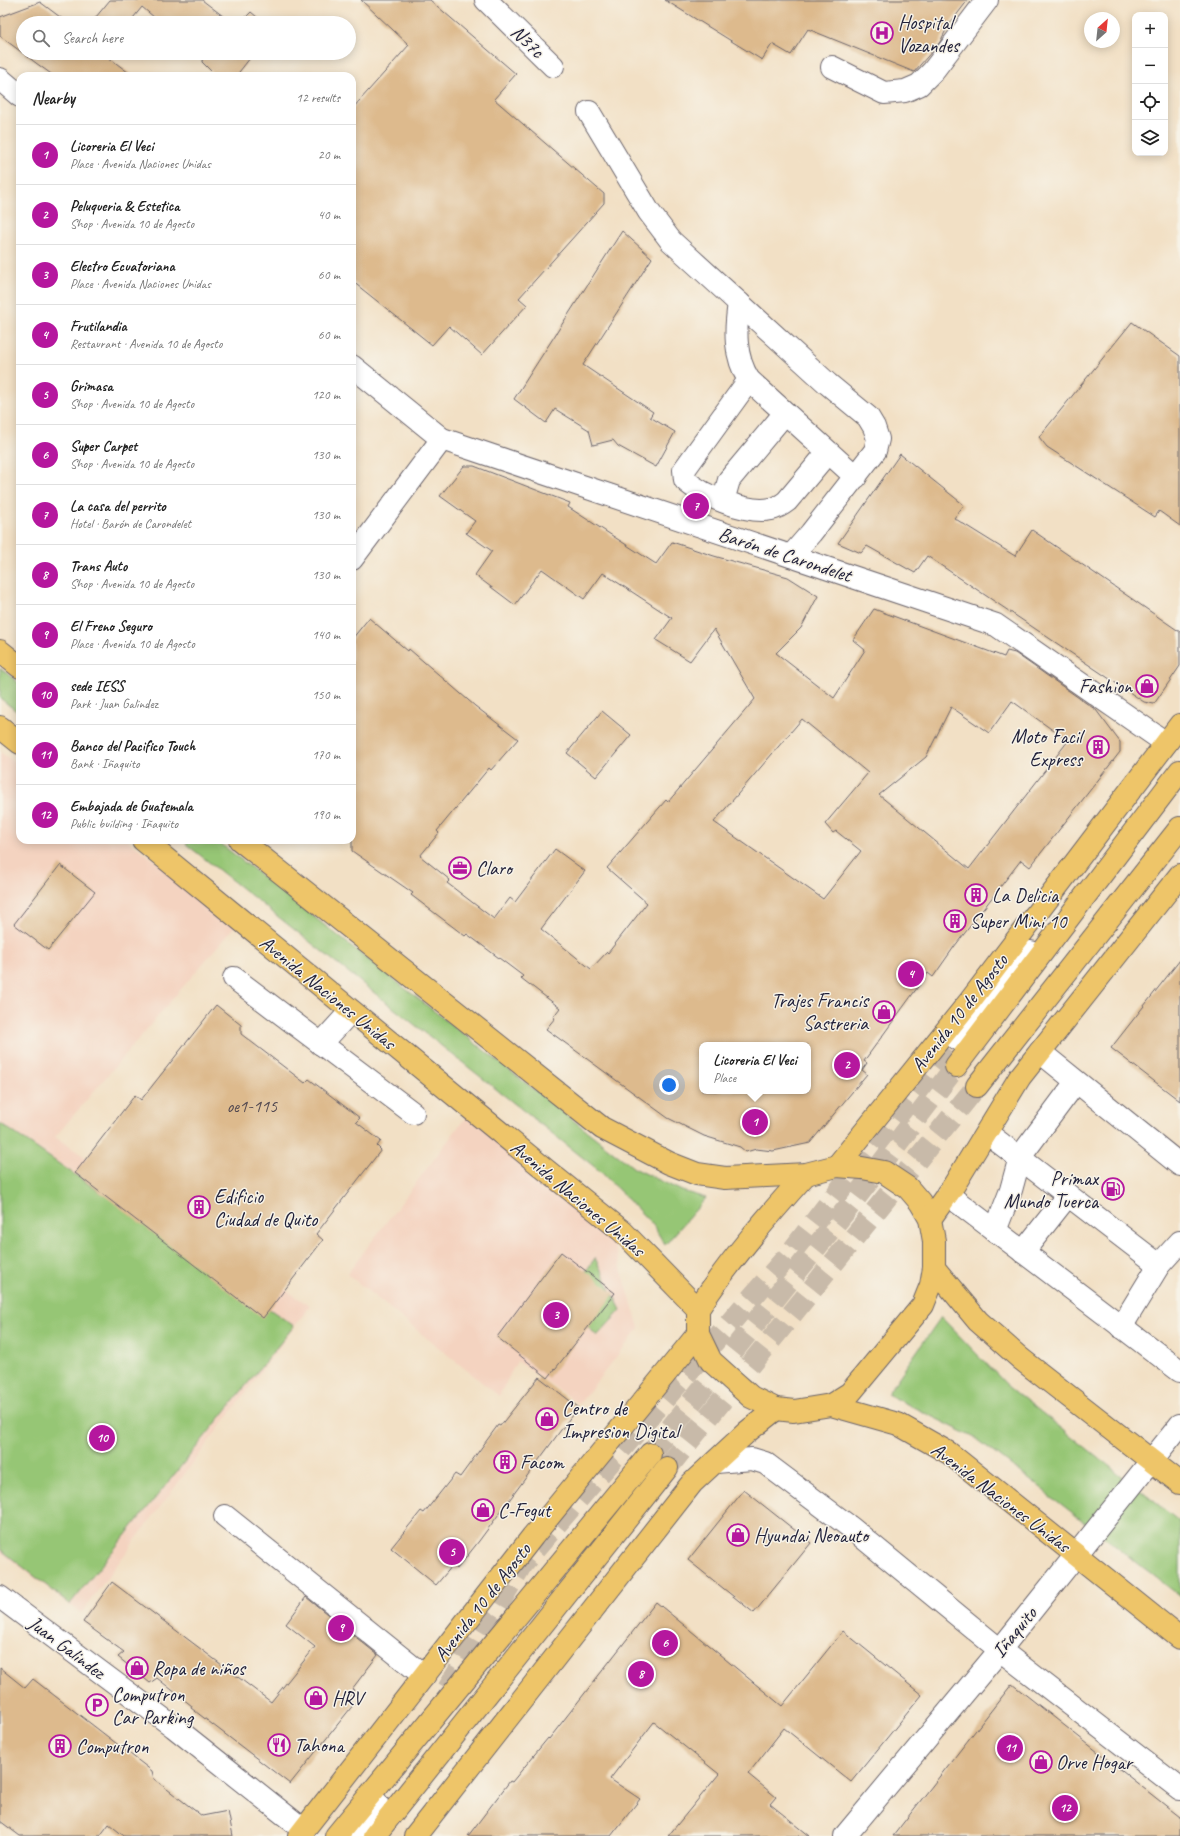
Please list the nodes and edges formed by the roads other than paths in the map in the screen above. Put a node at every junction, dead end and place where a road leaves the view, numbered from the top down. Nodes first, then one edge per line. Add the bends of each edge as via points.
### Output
1 (486, 0) edge
2 (987, 0) edge
3 (553, 66) dead end
4 (832, 67) dead end
5 (0, 80) edge
6 (16, 93) edge
7 (589, 112) dead end
8 (739, 303) junction
9 (356, 369) edge
10 (748, 380) junction
11 (785, 413) junction
12 (442, 439) junction
13 (828, 452) junction
14 (856, 477) junction
15 (723, 501) junction
16 (356, 554) edge
17 (791, 556) junction
18 (0, 651) edge
19 (16, 664) edge
20 (1180, 725) edge
21 (0, 727) edge
22 (16, 740) edge
23 (1166, 743) junction
24 (1180, 771) edge
25 (1180, 776) edge
26 (1150, 811) junction
27 (1180, 828) edge
28 (148, 844) edge
29 (245, 844) edge
30 (1180, 875) edge
31 (234, 978) dead end
32 (351, 1011) junction
33 (957, 1040) tunnel mouth
34 (321, 1044) junction
35 (1040, 1052) junction
36 (956, 1066) tunnel mouth
37 (1076, 1082) junction
38 (977, 1086) tunnel mouth
39 (413, 1113) dead end
40 (987, 1132) junction
41 (1020, 1157) junction
42 (1180, 1165) edge
43 (837, 1166) junction
44 (806, 1174) junction
45 (947, 1194) junction
46 (1068, 1195) junction
47 (930, 1219) junction
48 (995, 1231) junction
49 (1180, 1242) edge
50 (1024, 1252) junction
51 (1159, 1265) junction
52 (934, 1268) junction
53 (698, 1309) junction
54 (1121, 1326) junction
55 (698, 1334) junction
56 (1180, 1371) edge
57 (831, 1405) junction
58 (776, 1409) junction
59 (1180, 1425) edge
60 (650, 1454) tunnel mouth
61 (1151, 1460) junction
62 (716, 1462) junction
63 (667, 1468) tunnel mouth
64 (1180, 1483) edge
65 (224, 1516) dead end
66 (1076, 1555) junction
67 (0, 1597) edge
68 (1180, 1638) edge
69 (1000, 1650) junction
70 (424, 1676) junction
71 (392, 1784) dead end
72 (1180, 1789) edge
73 (301, 1833) edge
74 (336, 1836) edge
75 (350, 1836) edge
76 (374, 1836) edge
77 (415, 1836) edge
78 (845, 1836) edge

1 - 3 street, N37c
2 - 4 street via 933,71 919,85 906,92 884,94
5 - 6 street
7 - 8 street via 649,212 671,241
8 - 10 street via 736,337 742,369
8 - 14 street via 868,417 878,438 875,451
9 - 12 street, Barón de Carondelet
10 - 11 street
10 - 15 street via 684,470 685,480 690,485
11 - 13 street
11 - 15 street via 728,480
12 - 16 street
12 - 17 street, Barón de Carondelet
13 - 14 street
13 - 15 street via 779,507 748,509
14 - 17 street
17 - 23 street, Barón de Carondelet via 996,625
18 - 19 main road
20 - 23 main road, Avenida 10 de Agosto
21 - 22 main road
23 - 43 main road, Avenida 10 de Agosto via 970,1001
24 - 26 main road
25 - 26 street
26 - 33 street
26 - 36 main road
27 - 38 main road
28 - 32 main road, Avenida Naciones Unidas
29 - 44 main road via 602,1128 669,1163 697,1174 725,1178
30 - 35 main road
31 - 34 street
32 - 34 street
32 - 53 main road, Avenida Naciones Unidas via 622,1231
34 - 39 street
35 - 37 street
35 - 40 main road via 1020,1077
37 - 41 street
37 - 42 street
40 - 41 street
40 - 45 main road
41 - 46 street
41 - 48 street via 1011,1190
43 - 44 main road
43 - 47 main road via 884,1172 908,1188
44 - 53 main road via 713,1285
45 - 47 main road
45 - 48 street
46 - 50 street
46 - 51 street
47 - 52 main road via 934,1241
48 - 50 street
49 - 51 street
50 - 54 street
51 - 54 street
52 - 57 main road via 931,1285 922,1305 850,1393
52 - 61 main road via 984,1326 1021,1359
53 - 55 main road, Avenida Naciones Unidas
54 - 56 street
55 - 58 main road, Avenida Naciones Unidas via 711,1361 752,1397
55 - 70 main road, Avenida 10 de Agosto via 533,1536
57 - 58 main road, Avenida Naciones Unidas via 794,1411
57 - 66 main road, Avenida Naciones Unidas via 898,1424 950,1453
58 - 62 main road
59 - 61 street, Iñaquito
60 - 74 main road
61 - 64 main road
61 - 66 street, Iñaquito
62 - 69 street via 752,1459 765,1463 850,1527
62 - 77 main road via 692,1484
63 - 76 main road
65 - 70 street
66 - 68 main road, Avenida Naciones Unidas
66 - 69 street, Iñaquito
67 - 73 street, Juan Galindez via 174,1727
69 - 72 street
69 - 78 street, Iñaquito
70 - 73 main road, Avenida 10 de Agosto
71 - 75 street

